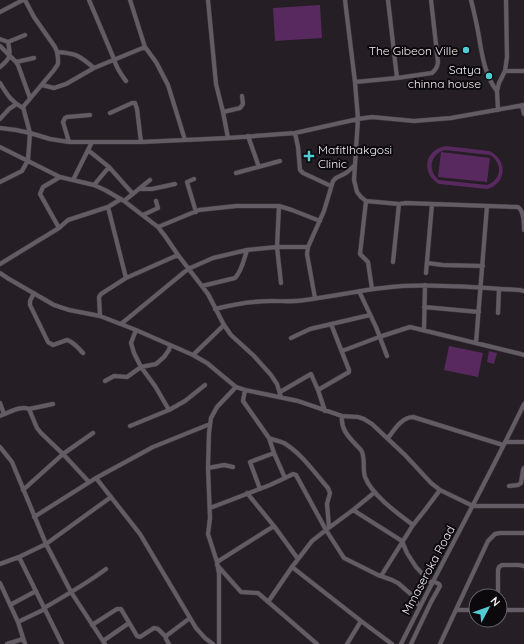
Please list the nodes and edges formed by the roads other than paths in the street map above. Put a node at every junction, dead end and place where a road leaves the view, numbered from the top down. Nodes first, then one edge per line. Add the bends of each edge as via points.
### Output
1 (24, 0) edge
2 (89, 0) edge
3 (130, 0) edge
4 (208, 0) edge
5 (344, 0) edge
6 (388, 0) edge
7 (431, 0) edge
8 (471, 0) edge
9 (506, 0) edge
10 (0, 12) edge
11 (25, 35) dead end
12 (0, 39) edge
13 (8, 42) junction
14 (0, 46) edge
15 (145, 47) junction
16 (57, 52) junction
17 (10, 56) junction
18 (34, 58) dead end
19 (114, 59) junction
20 (16, 62) junction
21 (0, 67) edge
22 (94, 68) junction
23 (505, 71) junction
24 (524, 71) edge
25 (397, 78) junction
26 (126, 81) dead end
27 (355, 82) junction
28 (0, 83) edge
29 (42, 85) junction
30 (497, 91) junction
31 (242, 96) dead end
32 (30, 98) junction
33 (15, 105) junction
34 (523, 105) edge
35 (23, 108) junction
36 (498, 110) junction
37 (223, 112) junction
38 (110, 113) dead end
39 (524, 114) edge
40 (90, 115) dead end
41 (0, 119) edge
42 (358, 119) junction
43 (0, 128) edge
44 (30, 133) junction
45 (295, 133) junction
46 (248, 136) junction
47 (228, 138) junction
48 (185, 140) junction
49 (69, 142) junction
50 (92, 142) junction
51 (142, 142) junction
52 (0, 147) edge
53 (88, 150) junction
54 (28, 160) junction
55 (280, 161) dead end
56 (355, 164) junction
57 (109, 167) junction
58 (259, 167) junction
59 (236, 173) dead end
60 (60, 177) junction
61 (194, 179) dead end
62 (73, 180) junction
63 (150, 180) dead end
64 (0, 182) edge
65 (175, 184) dead end
66 (94, 185) junction
67 (331, 186) junction
68 (139, 188) junction
69 (133, 194) junction
70 (123, 200) junction
71 (156, 201) dead end
72 (366, 201) junction
73 (399, 204) junction
74 (432, 204) junction
75 (278, 206) junction
76 (487, 206) junction
77 (108, 207) junction
78 (196, 212) junction
79 (143, 215) junction
80 (320, 221) junction
81 (158, 227) junction
82 (58, 228) junction
83 (524, 230) edge
84 (277, 246) junction
85 (308, 247) junction
86 (247, 250) junction
87 (178, 255) junction
88 (393, 262) dead end
89 (427, 263) junction
90 (0, 264) edge
91 (483, 266) junction
92 (188, 268) junction
93 (426, 272) dead end
94 (0, 273) edge
95 (126, 278) junction
96 (281, 283) dead end
97 (425, 285) junction
98 (202, 286) junction
99 (481, 288) junction
100 (372, 289) junction
101 (499, 289) junction
102 (359, 291) junction
103 (524, 291) edge
104 (33, 296) junction
105 (315, 298) junction
106 (424, 307) junction
107 (215, 309) junction
108 (479, 312) junction
109 (498, 313) dead end
110 (370, 315) junction
111 (100, 316) junction
112 (121, 324) junction
113 (331, 324) junction
114 (224, 325) junction
115 (136, 330) junction
116 (424, 330) junction
117 (379, 337) junction
118 (291, 338) dead end
119 (476, 343) junction
120 (170, 345) junction
121 (342, 351) junction
122 (83, 353) dead end
123 (193, 355) junction
124 (387, 356) dead end
125 (524, 356) edge
126 (141, 368) junction
127 (105, 381) dead end
128 (205, 385) dead end
129 (236, 387) junction
130 (245, 390) junction
131 (318, 390) junction
132 (280, 394) junction
133 (0, 403) edge
134 (53, 404) dead end
135 (524, 404) edge
136 (29, 409) junction
137 (169, 410) junction
138 (325, 411) junction
139 (2, 415) edge
140 (342, 416) junction
141 (210, 424) junction
142 (130, 426) dead end
143 (93, 433) dead end
144 (269, 438) junction
145 (388, 438) junction
146 (524, 442) edge
147 (504, 444) junction
148 (0, 447) edge
149 (274, 453) junction
150 (63, 454) junction
151 (233, 467) dead end
152 (208, 468) junction
153 (524, 468) edge
154 (96, 478) junction
155 (285, 478) junction
156 (90, 482) junction
157 (509, 486) dead end
158 (260, 489) junction
159 (23, 490) junction
160 (440, 490) junction
161 (375, 492) junction
162 (247, 494) junction
163 (111, 497) junction
164 (473, 506) junction
165 (524, 506) edge
166 (210, 508) junction
167 (353, 510) junction
168 (34, 517) junction
169 (413, 525) junction
170 (274, 526) junction
171 (327, 528) junction
172 (524, 533) edge
173 (402, 541) junction
174 (46, 544) junction
175 (19, 557) junction
176 (298, 559) junction
177 (0, 564) edge
178 (217, 564) junction
179 (524, 566) edge
180 (292, 567) junction
181 (106, 569) dead end
182 (382, 576) junction
183 (0, 583) edge
184 (432, 583) junction
185 (498, 588) edge
186 (36, 591) junction
187 (72, 592) junction
188 (268, 602) junction
189 (10, 605) junction
190 (419, 606) junction
191 (45, 608) junction
192 (456, 610) junction
193 (468, 610) edge
194 (508, 610) edge
195 (524, 610) edge
196 (190, 618) junction
197 (361, 621) junction
198 (18, 622) junction
199 (129, 623) junction
200 (92, 624) junction
201 (166, 637) junction
202 (23, 639) junction
203 (104, 642) edge
204 (7, 644) edge
205 (25, 644) edge
206 (62, 644) edge
207 (169, 644) edge
208 (213, 644) edge
209 (219, 644) edge
210 (318, 644) edge
211 (347, 644) edge
212 (392, 644) edge
213 (401, 644) edge
214 (411, 644) edge
215 (440, 644) edge

1 - 10 street
1 - 16 street
2 - 19 street
3 - 15 street
4 - 37 street via 216,84
5 - 27 street
6 - 25 street
7 - 25 street via 437,68 432,73
8 - 30 street via 481,54 488,76
9 - 23 street
11 - 13 street
12 - 13 street
13 - 17 street
14 - 17 street
15 - 19 street
15 - 48 street via 168,85
16 - 22 street via 75,54
16 - 29 street via 58,64
17 - 20 street
17 - 21 street
18 - 20 street
19 - 22 street
19 - 26 street
20 - 32 street
22 - 29 street via 54,88
23 - 24 street
23 - 30 street
25 - 27 street
27 - 42 street
28 - 33 street
29 - 32 street
30 - 36 street
31 - 37 street via 243,104 240,108
32 - 35 street
33 - 35 street
33 - 41 street
34 - 36 street
34 - 39 street
35 - 44 street
36 - 42 street via 414,121 372,117
37 - 47 street
38 - 51 street via 135,103
40 - 49 street via 64,118
42 - 45 street
42 - 56 street
43 - 44 street
44 - 49 street
44 - 54 street
45 - 46 street
45 - 67 street via 300,170
46 - 47 street
46 - 58 street
47 - 48 street
48 - 51 street
49 - 50 street
50 - 51 street
50 - 53 street
52 - 54 street
53 - 57 street
53 - 62 street
54 - 60 street
54 - 64 street via 22,171
55 - 58 street
56 - 67 street via 336,178
56 - 72 street via 356,188
57 - 66 street
57 - 69 street
58 - 59 street
60 - 62 street
60 - 82 street via 45,185 40,194
61 - 78 street via 187,182
62 - 66 street
63 - 68 street
65 - 68 street via 152,189
66 - 70 street
67 - 80 street
68 - 69 street
69 - 70 street
70 - 77 street
70 - 79 street
71 - 79 street via 158,208
72 - 73 street
72 - 100 street via 360,254 368,262
73 - 74 street
73 - 88 street
74 - 76 street
74 - 89 street
75 - 78 street via 236,206
75 - 80 street
75 - 84 street
76 - 83 street via 521,208
76 - 91 street
77 - 82 street via 68,220
77 - 95 street
78 - 81 street
79 - 81 street
80 - 85 street
81 - 87 street
82 - 90 street
84 - 85 street
84 - 86 street
84 - 96 street
85 - 105 street
86 - 92 street via 213,258
86 - 98 street via 235,278
87 - 92 street
87 - 95 street
89 - 91 street
89 - 93 street
91 - 99 street
92 - 98 street
92 - 112 street
94 - 104 street
95 - 111 street via 100,295
97 - 99 street
97 - 100 street
97 - 106 street
98 - 107 street
99 - 101 street
99 - 108 street
100 - 102 street
101 - 103 street
101 - 109 street
102 - 105 street
102 - 110 street
104 - 111 street via 62,308
104 - 122 street via 30,305 48,342 53,345 69,340
105 - 107 street via 290,302 245,302
106 - 108 street
106 - 116 street
107 - 114 street
108 - 119 street
110 - 113 street
110 - 117 street
111 - 112 street
112 - 115 street
113 - 118 street via 310,329
113 - 121 street
114 - 123 street
114 - 132 street via 271,374
115 - 120 street
115 - 126 street via 131,343
116 - 117 street via 408,327
116 - 119 street
117 - 121 street
117 - 124 street
119 - 125 street
120 - 123 street
120 - 126 street via 161,361
121 - 131 street via 349,372
123 - 129 street
126 - 127 street via 126,377 114,376
126 - 137 street
128 - 137 street via 189,399
129 - 130 street
129 - 141 street via 217,407
130 - 132 street
130 - 144 street via 243,401
131 - 132 street via 311,374
131 - 138 street
132 - 138 street
133 - 139 street
134 - 136 street
135 - 147 street, Mmaseroka Road
136 - 139 street via 19,409
136 - 150 street via 37,428
137 - 142 street
138 - 140 street
140 - 145 street via 364,419
140 - 161 street via 346,434 363,453 364,475
141 - 152 street
141 - 154 street via 159,444
143 - 150 street
144 - 149 street
144 - 171 street via 283,443 303,459 330,491
145 - 147 street via 402,421 413,417
145 - 160 street
146 - 147 street
147 - 164 street, Mmaseroka Road
148 - 159 street via 11,460
149 - 155 street
149 - 158 street via 250,462
150 - 156 street
150 - 159 street
151 - 152 street via 224,464
152 - 166 street
153 - 157 street via 521,483 518,486
154 - 156 street
154 - 163 street
155 - 158 street
155 - 171 street via 296,475
156 - 168 street
158 - 162 street
159 - 168 street
160 - 164 street
160 - 169 street
161 - 167 street
161 - 169 street
162 - 166 street
162 - 170 street
163 - 174 street
163 - 196 street via 140,534
164 - 165 street
164 - 184 street, Mmaseroka Road
166 - 178 street via 208,536
167 - 171 street
167 - 173 street
168 - 174 street
169 - 173 street
170 - 176 street
170 - 178 street
171 - 176 street via 312,540
171 - 182 street via 344,558
172 - 192 street via 495,534 488,541
173 - 182 street
173 - 184 street via 413,563
174 - 175 street
174 - 187 street
175 - 177 street
175 - 186 street
176 - 180 street
178 - 188 street via 241,592 258,593
178 - 209 street
179 - 185 street via 500,566
180 - 188 street
180 - 197 street
181 - 187 street
182 - 190 street via 402,585
183 - 189 street
184 - 190 street, Mmaseroka Road
184 - 214 street via 440,586
186 - 189 street
186 - 191 street
187 - 191 street
187 - 200 street
188 - 210 street
189 - 198 street
190 - 213 street, Mmaseroka Road
191 - 198 street
191 - 206 street
192 - 193 street
192 - 215 street
194 - 195 street
196 - 201 street
196 - 208 street via 200,633
197 - 211 street
197 - 212 street
198 - 202 street
199 - 200 street via 118,608
199 - 201 street via 138,637 154,628
199 - 203 street
200 - 203 street
201 - 207 street
202 - 204 street
202 - 205 street

